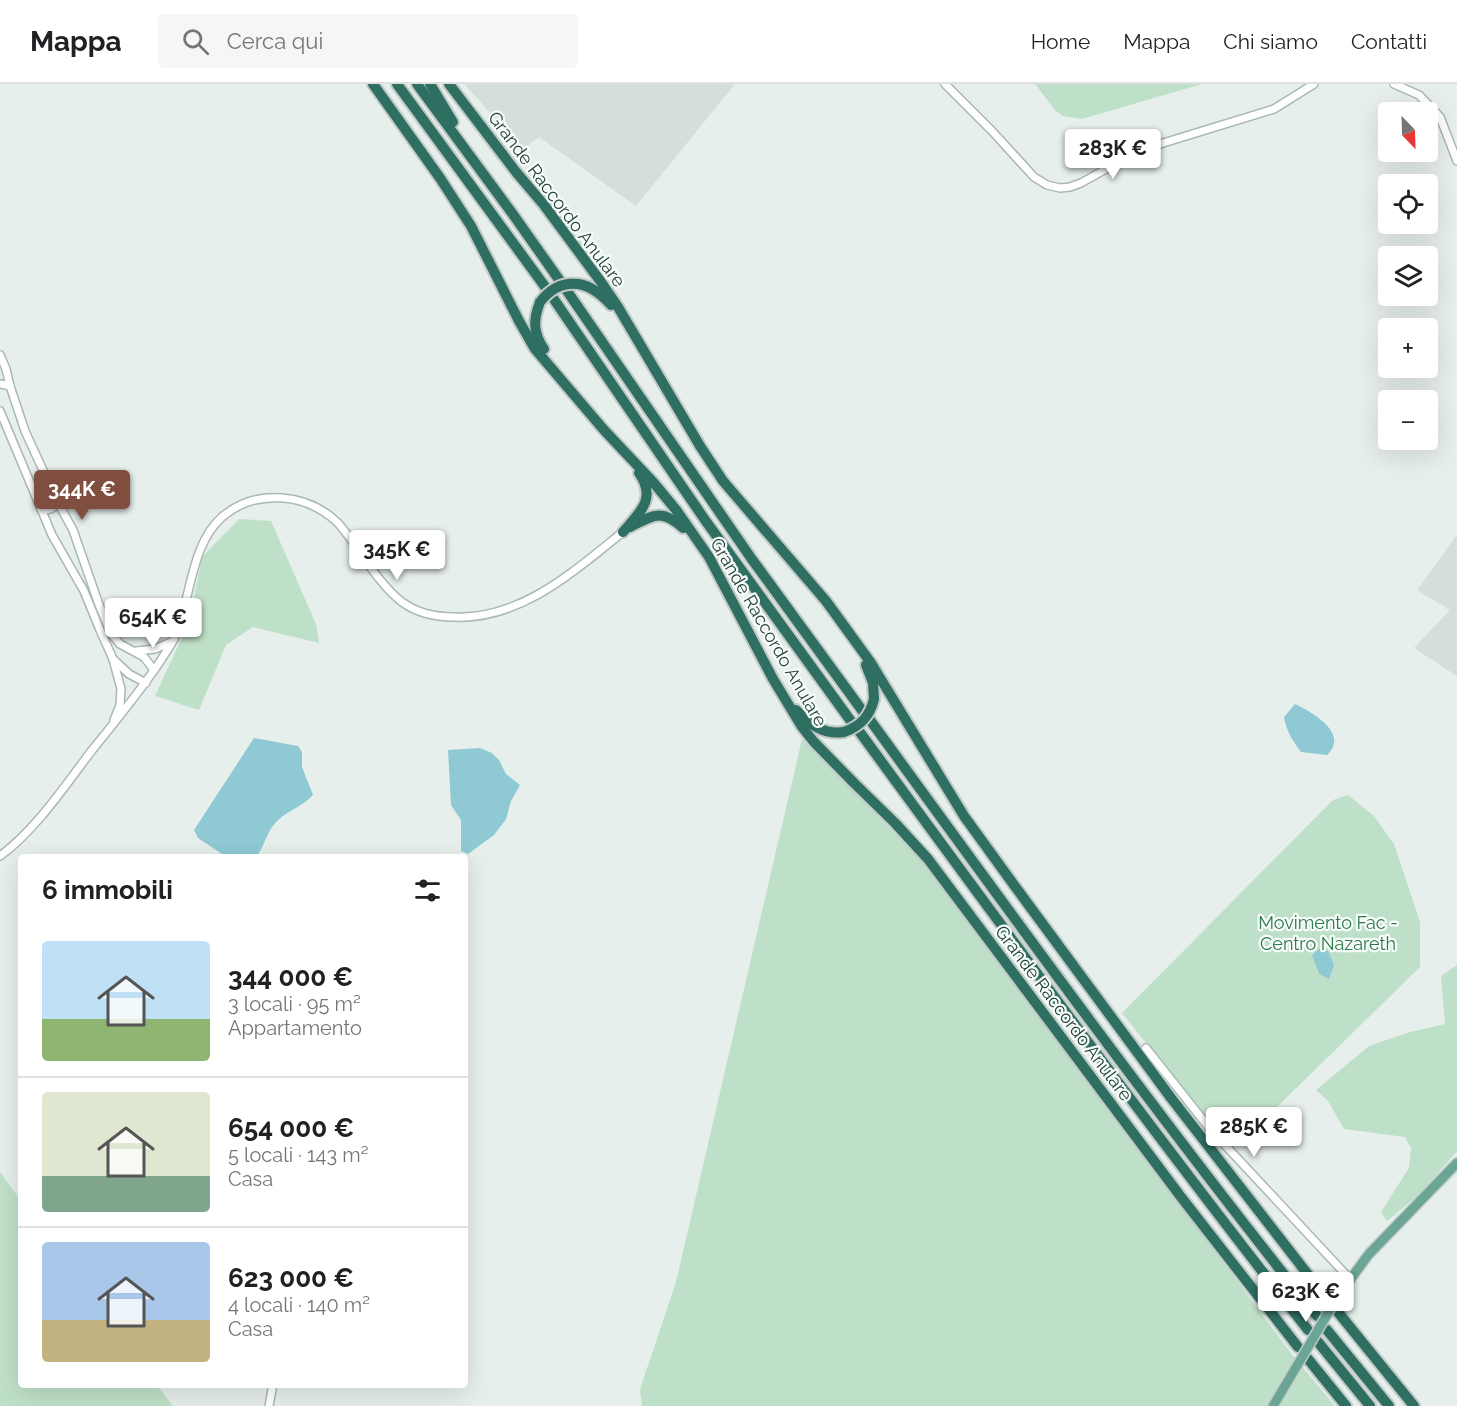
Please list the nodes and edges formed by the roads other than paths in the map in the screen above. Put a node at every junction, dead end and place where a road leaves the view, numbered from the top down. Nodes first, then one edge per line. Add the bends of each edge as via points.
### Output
1 (373, 84) edge
2 (389, 84) edge
3 (397, 84) edge
4 (417, 84) edge
5 (430, 84) edge
6 (449, 84) edge
7 (945, 84) edge
8 (1314, 84) edge
9 (1394, 84) edge
10 (422, 117) junction
11 (1457, 161) edge
12 (485, 177) junction
13 (628, 326) junction
14 (0, 355) edge
15 (0, 384) edge
16 (10, 386) junction
17 (0, 411) edge
18 (604, 430) junction
19 (57, 501) junction
20 (41, 509) junction
21 (623, 531) junction
22 (709, 557) junction
23 (843, 626) junction
24 (173, 641) junction
25 (133, 651) junction
26 (113, 659) junction
27 (154, 670) junction
28 (773, 679) junction
29 (146, 683) junction
30 (112, 725) junction
31 (0, 856) edge
32 (1146, 1048) dead end
33 (1457, 1163) edge
34 (1350, 1279) junction
35 (1333, 1298) junction
36 (1337, 1311) dead end
37 (1317, 1316) dead end
38 (1327, 1329) dead end
39 (1308, 1330) dead end
40 (1318, 1342) dead end
41 (1298, 1347) dead end
42 (1303, 1361) junction
43 (272, 1388) edge
44 (269, 1406) edge
45 (1273, 1406) edge
46 (1346, 1406) edge
47 (1370, 1406) edge
48 (1389, 1406) edge
49 (1414, 1406) edge

1 - 18 highway, Grande Raccordo Anulare via 471,226 531,342
2 - 10 highway
3 - 10 highway, Grande Raccordo Anulare
4 - 12 highway, Grande Raccordo Anulare
5 - 12 highway
6 - 13 highway, Grande Raccordo Anulare via 561,227
7 - 8 street via 1034,177 1060,188 1074,186 1160,144 1274,109
9 - 11 street via 1419,95 1440,117
10 - 39 highway, Grande Raccordo Anulare via 549,292 705,520 856,727 1085,1039
12 - 37 highway, Grande Raccordo Anulare via 751,558 1104,1040
13 - 22 highway, bridge via 596,291 578,284 555,288 546,295 534,320 541,345 562,374 657,480
13 - 23 highway, Grande Raccordo Anulare via 723,481
14 - 16 street
15 - 16 street
16 - 19 street via 24,431
17 - 20 street
18 - 21 highway via 647,488 644,505
18 - 22 highway, Grande Raccordo Anulare via 659,489
19 - 20 street via 52,509
19 - 25 street via 73,530 110,632
20 - 26 street via 84,591
21 - 22 highway via 656,515 669,516
21 - 24 street via 584,563 523,603 483,615 447,617 416,609 393,595 332,516 288,498 259,499 230,512 207,536
22 - 28 highway, Grande Raccordo Anulare
23 - 28 highway, bridge via 873,683 874,699 862,723 844,732 819,729 795,709
23 - 35 highway, Grande Raccordo Anulare via 871,663 964,816 1172,1098
24 - 25 street via 155,650
24 - 27 street
25 - 27 street
26 - 29 street
26 - 30 street via 121,689
27 - 29 street
28 - 41 highway, Grande Raccordo Anulare via 814,742 928,859 1180,1197
29 - 30 street
30 - 31 street via 36,821
32 - 34 street via 1211,1130
33 - 34 main road via 1379,1243
34 - 35 main road
35 - 42 main road, bridge
36 - 49 highway
38 - 48 highway
40 - 47 highway
42 - 45 main road
42 - 46 highway
43 - 44 street

